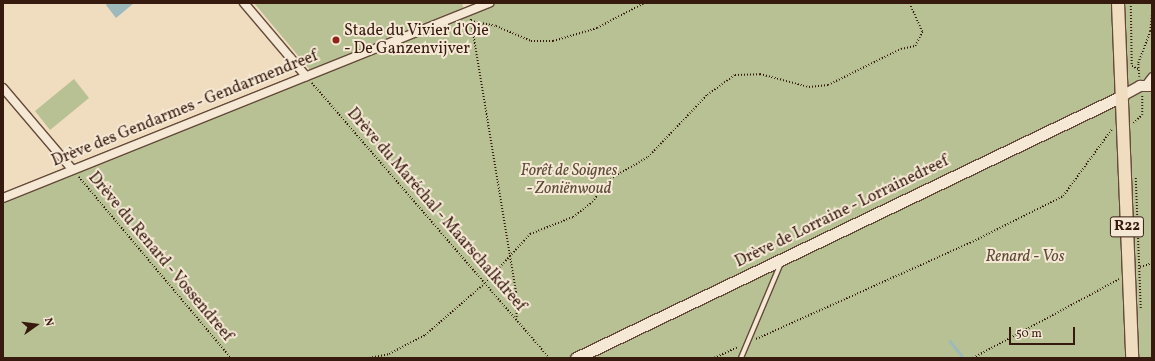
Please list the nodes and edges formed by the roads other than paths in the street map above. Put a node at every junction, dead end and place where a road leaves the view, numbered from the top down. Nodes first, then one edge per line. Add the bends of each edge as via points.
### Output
1 (244, 3) edge
2 (489, 3) edge
3 (1118, 3) edge
4 (471, 8) edge
5 (306, 76) junction
6 (1152, 76) edge
7 (1146, 86) edge
8 (3, 88) edge
9 (1122, 96) junction
10 (72, 169) junction
11 (3, 198) edge
12 (782, 259) junction
13 (576, 358) edge
14 (741, 358) edge
15 (1132, 358) edge

1 - 5 street
2 - 4 street, Drève des Gendarmes - Gendarmendreef
3 - 9 main road, R22
4 - 5 street, Drève des Gendarmes - Gendarmendreef
5 - 10 street, Drève des Gendarmes - Gendarmendreef
6 - 7 street
7 - 9 street
8 - 10 street
9 - 12 main road, Drève de Lorraine - Lorrainedreef
9 - 15 main road, R22
10 - 11 street, Drève des Gendarmes - Gendarmendreef
12 - 13 main road, Drève de Lorraine - Lorrainedreef
12 - 14 lane

